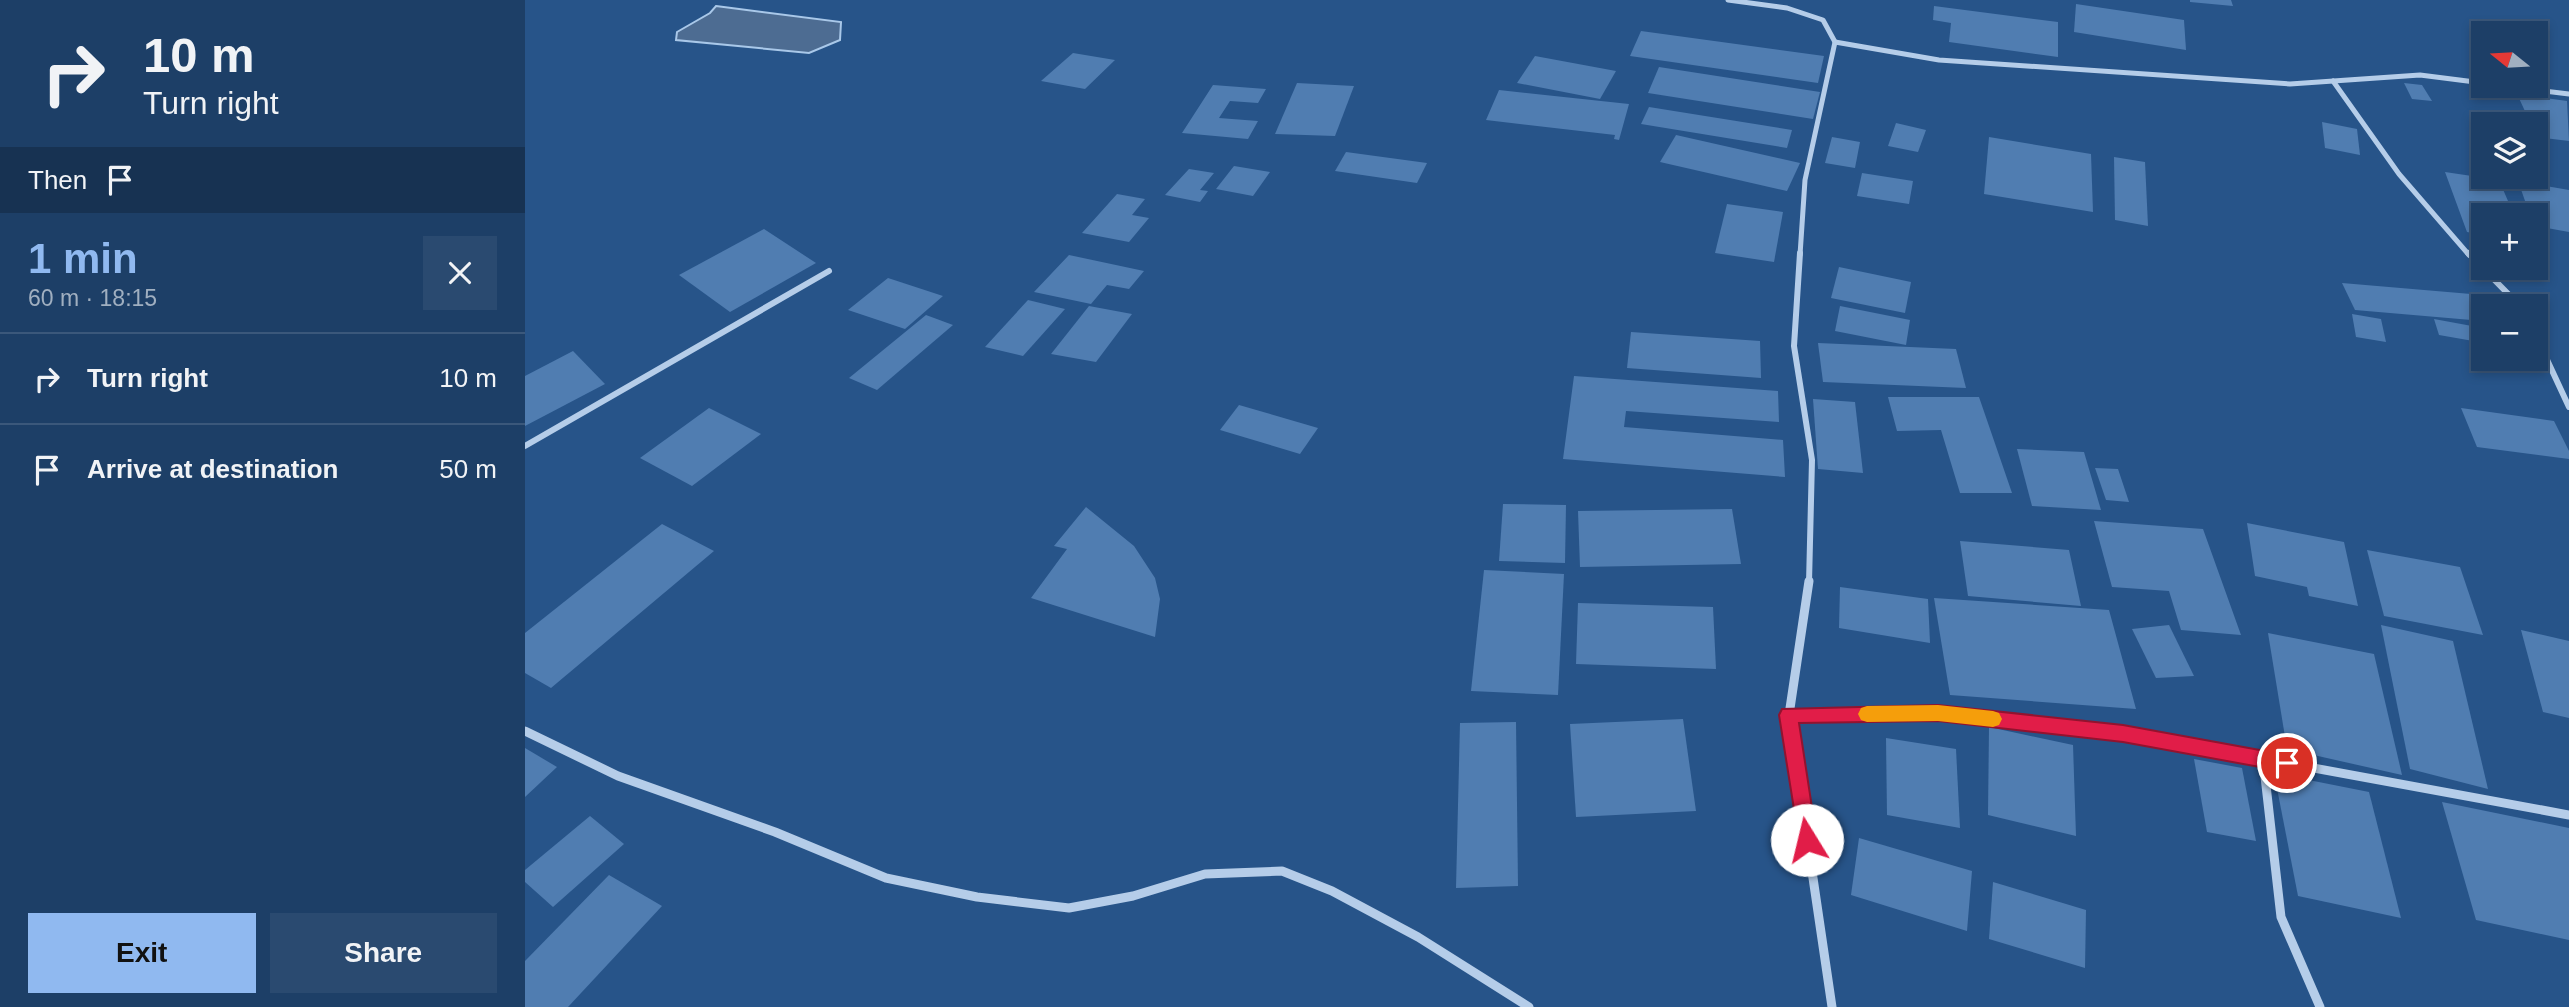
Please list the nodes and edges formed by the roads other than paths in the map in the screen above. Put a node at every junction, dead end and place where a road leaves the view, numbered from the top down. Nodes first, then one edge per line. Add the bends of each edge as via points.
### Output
1 (1728, 0) edge
2 (1835, 42) junction
3 (2333, 81) junction
4 (2471, 81) edge
5 (2548, 91) edge
6 (2569, 94) edge
7 (829, 271) dead end
8 (2508, 294) edge
9 (2548, 362) edge
10 (2569, 407) edge
11 (525, 446) edge
12 (1789, 715) junction
13 (525, 731) edge
14 (2263, 759) junction
15 (2569, 815) edge
16 (1529, 1007) edge
17 (1832, 1007) edge
18 (2320, 1007) edge

1 - 2 street via 1787,8 1823,20
2 - 3 street via 1939,60 2041,68 2290,84
2 - 12 street via 1805,180 1794,346 1812,460 1810,576
3 - 4 street via 2420,75
3 - 8 street via 2399,174
5 - 6 street
7 - 11 street
9 - 10 street
12 - 14 street via 1938,713 2123,733
12 - 17 street
13 - 16 street via 618,776 775,832 886,878 977,897 1069,908 1133,896 1205,874 1282,871 1332,891 1418,937
14 - 15 street
14 - 18 street via 2281,917

